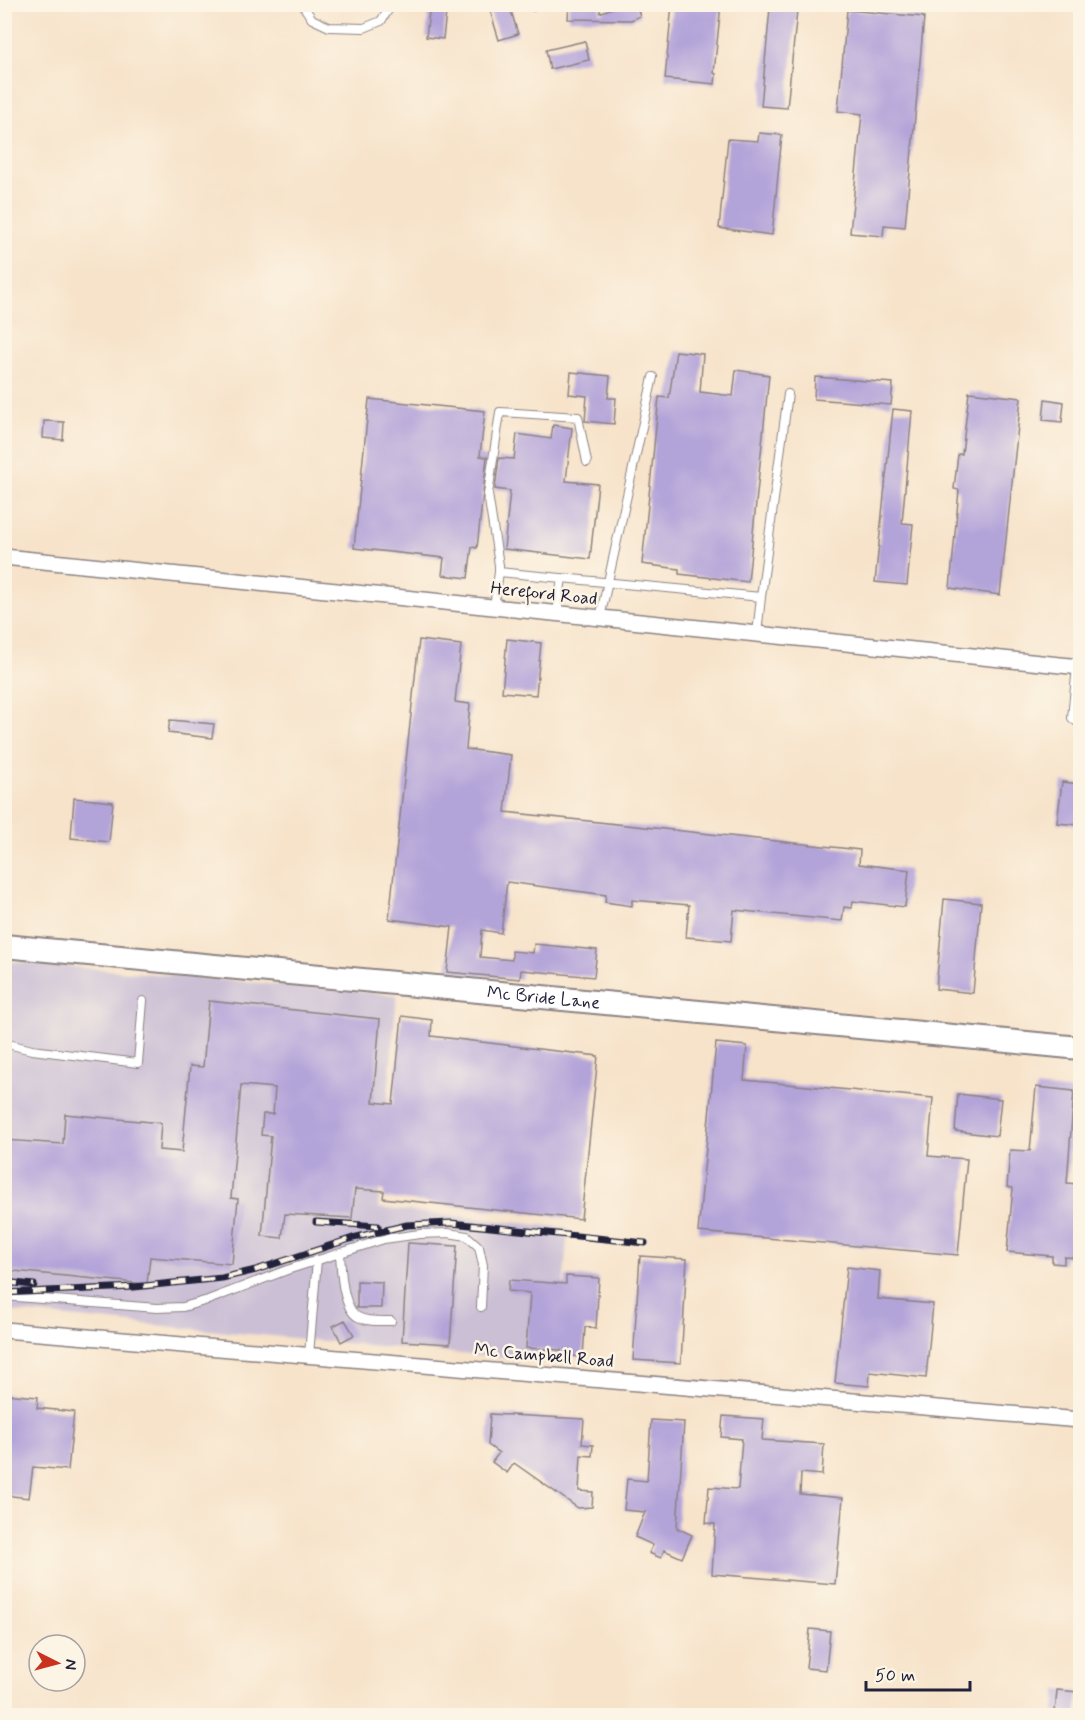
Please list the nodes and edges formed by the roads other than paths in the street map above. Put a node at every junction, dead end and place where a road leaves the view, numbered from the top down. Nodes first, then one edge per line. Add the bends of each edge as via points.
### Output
1 (302, 4) edge
2 (392, 4) edge
3 (653, 377) dead end
4 (788, 394) dead end
5 (587, 462) dead end
6 (4, 557) edge
7 (499, 572) junction
8 (562, 578) junction
9 (608, 583) junction
10 (761, 597) junction
11 (494, 607) junction
12 (557, 613) junction
13 (600, 618) junction
14 (757, 634) junction
15 (1078, 667) edge
16 (1080, 724) edge
17 (4, 946) edge
18 (143, 1001) dead end
19 (4, 1043) edge
20 (1080, 1048) edge
21 (339, 1253) junction
22 (317, 1260) junction
23 (4, 1296) edge
24 (481, 1307) dead end
25 (391, 1321) dead end
26 (4, 1330) edge
27 (309, 1355) junction
28 (1080, 1420) edge

1 - 2 lane via 312,19 329,27 364,28 381,21
3 - 9 lane
4 - 10 lane
5 - 7 lane via 578,417 500,412 488,495
6 - 11 street, Hereford Road
7 - 8 lane
7 - 11 lane
8 - 9 lane
8 - 12 lane
9 - 10 lane
9 - 13 lane
10 - 14 lane
11 - 12 street, Hereford Road
12 - 13 street, Hereford Road
13 - 14 street, Hereford Road
14 - 15 street, Hereford Road
15 - 16 lane via 1072,718
17 - 20 street, Mc Bride Lane
18 - 19 lane via 138,1063
21 - 22 lane
21 - 24 lane via 384,1239 420,1234 467,1236 479,1247 483,1265
21 - 25 lane via 349,1308 357,1316
22 - 23 lane via 183,1307
22 - 27 lane
26 - 27 street, Mc Campbell Road
27 - 28 street, Mc Campbell Road

